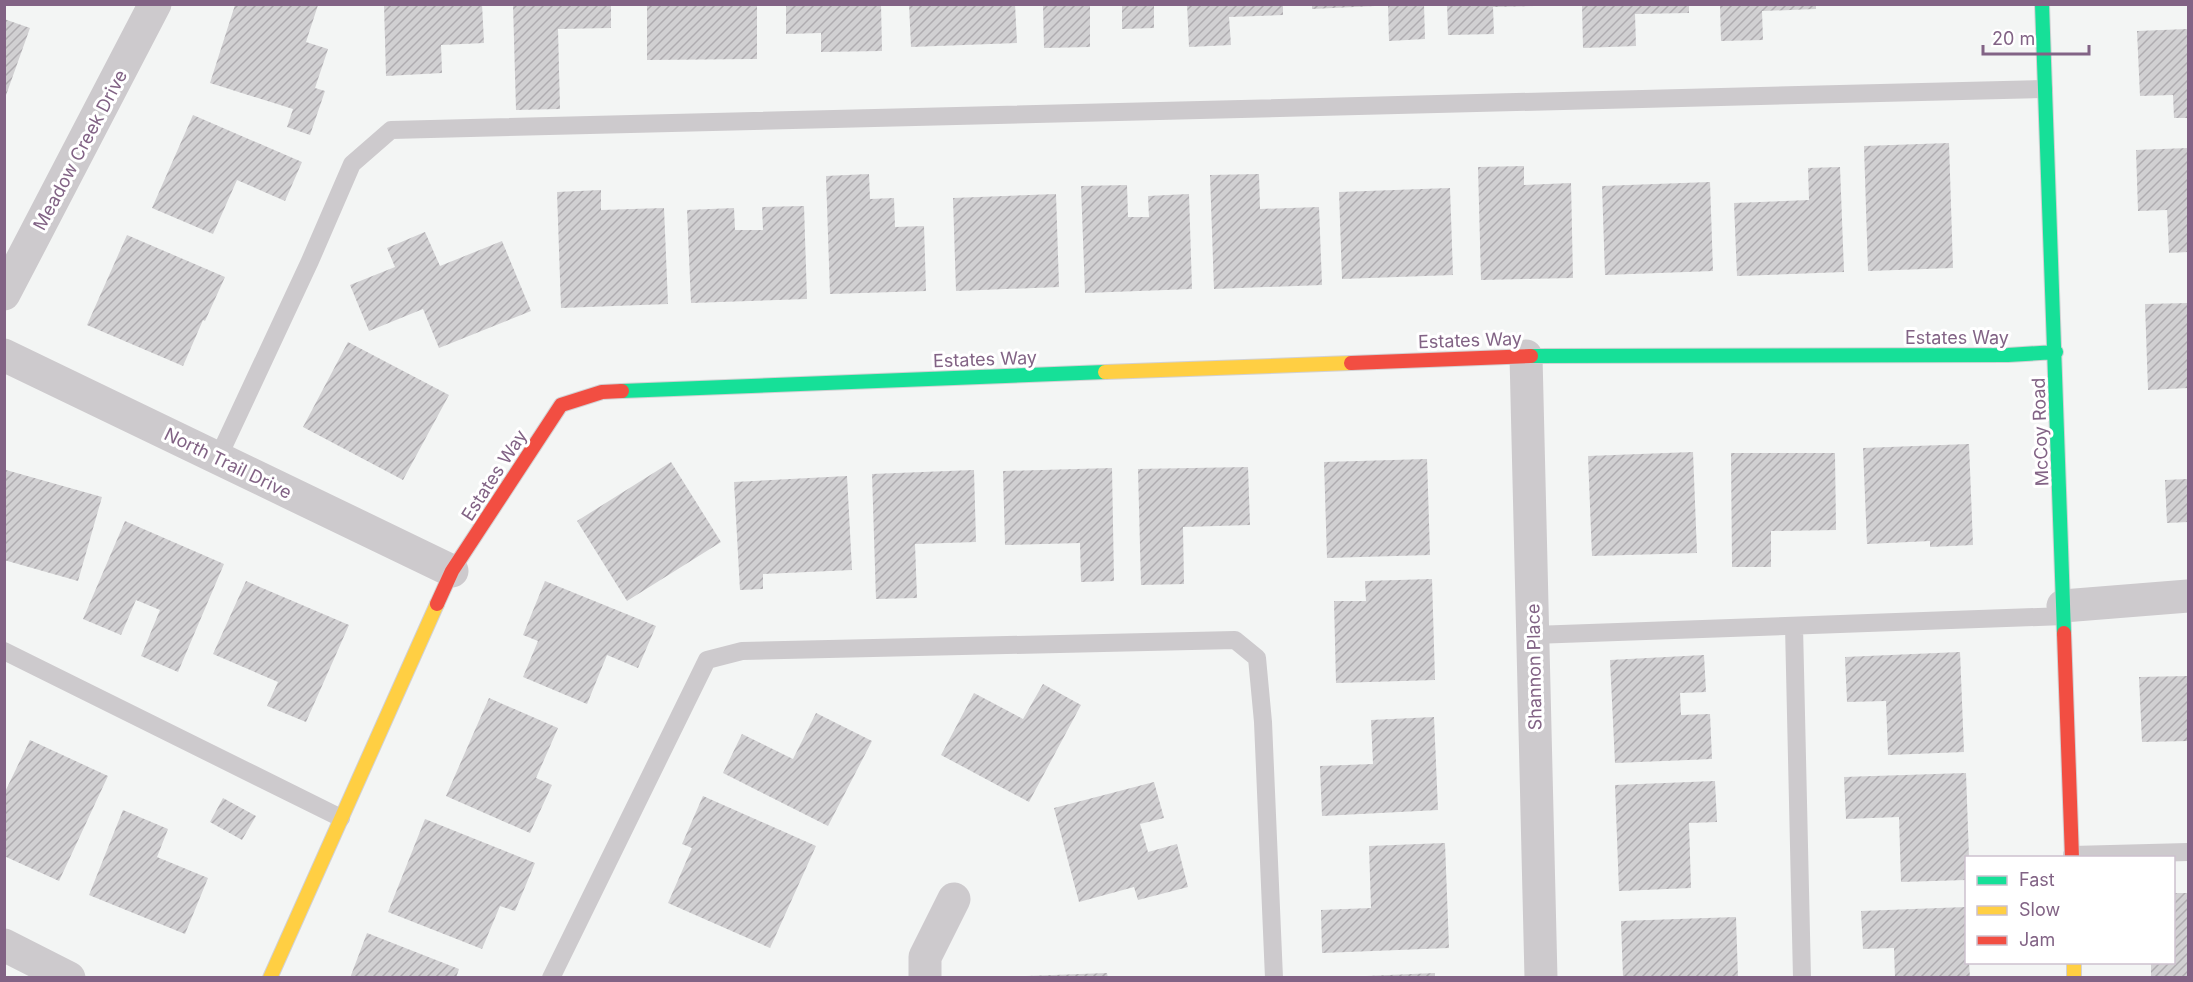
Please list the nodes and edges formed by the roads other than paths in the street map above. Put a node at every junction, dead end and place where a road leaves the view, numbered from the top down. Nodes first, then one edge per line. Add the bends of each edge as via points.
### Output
1 (155, 4) edge
2 (2042, 4) edge
3 (2044, 89) junction
4 (4, 294) edge
5 (2055, 352) junction
6 (4, 355) edge
7 (1526, 356) junction
8 (218, 458) junction
9 (452, 571) junction
10 (2188, 596) edge
11 (2064, 611) junction
12 (1794, 626) junction
13 (1533, 635) junction
14 (4, 651) edge
15 (341, 818) junction
16 (2188, 852) edge
17 (2072, 856) edge
18 (954, 899) dead end
19 (4, 945) edge
20 (69, 978) edge
21 (270, 978) edge
22 (551, 978) edge
23 (925, 978) edge
24 (1274, 978) edge
25 (1542, 978) edge
26 (1802, 978) edge

1 - 4 street, Meadow Creek Drive
2 - 3 street, McCoy Road
3 - 5 street, McCoy Road
3 - 8 lane via 391,130 352,164
5 - 7 street, Estates Way
5 - 11 street, McCoy Road
6 - 8 street, North Trail Drive
7 - 9 street, Estates Way via 602,393 561,405
7 - 13 street, Shannon Place
8 - 9 street, North Trail Drive
9 - 15 street, Estates Way
10 - 11 street
11 - 12 lane
11 - 17 street, McCoy Road
12 - 13 lane
12 - 26 lane
13 - 25 street, Shannon Place
14 - 15 lane
15 - 21 street, Estates Way
16 - 17 lane
18 - 23 street via 925,957
19 - 20 street
22 - 24 lane via 707,660 742,651 1235,640 1257,658

